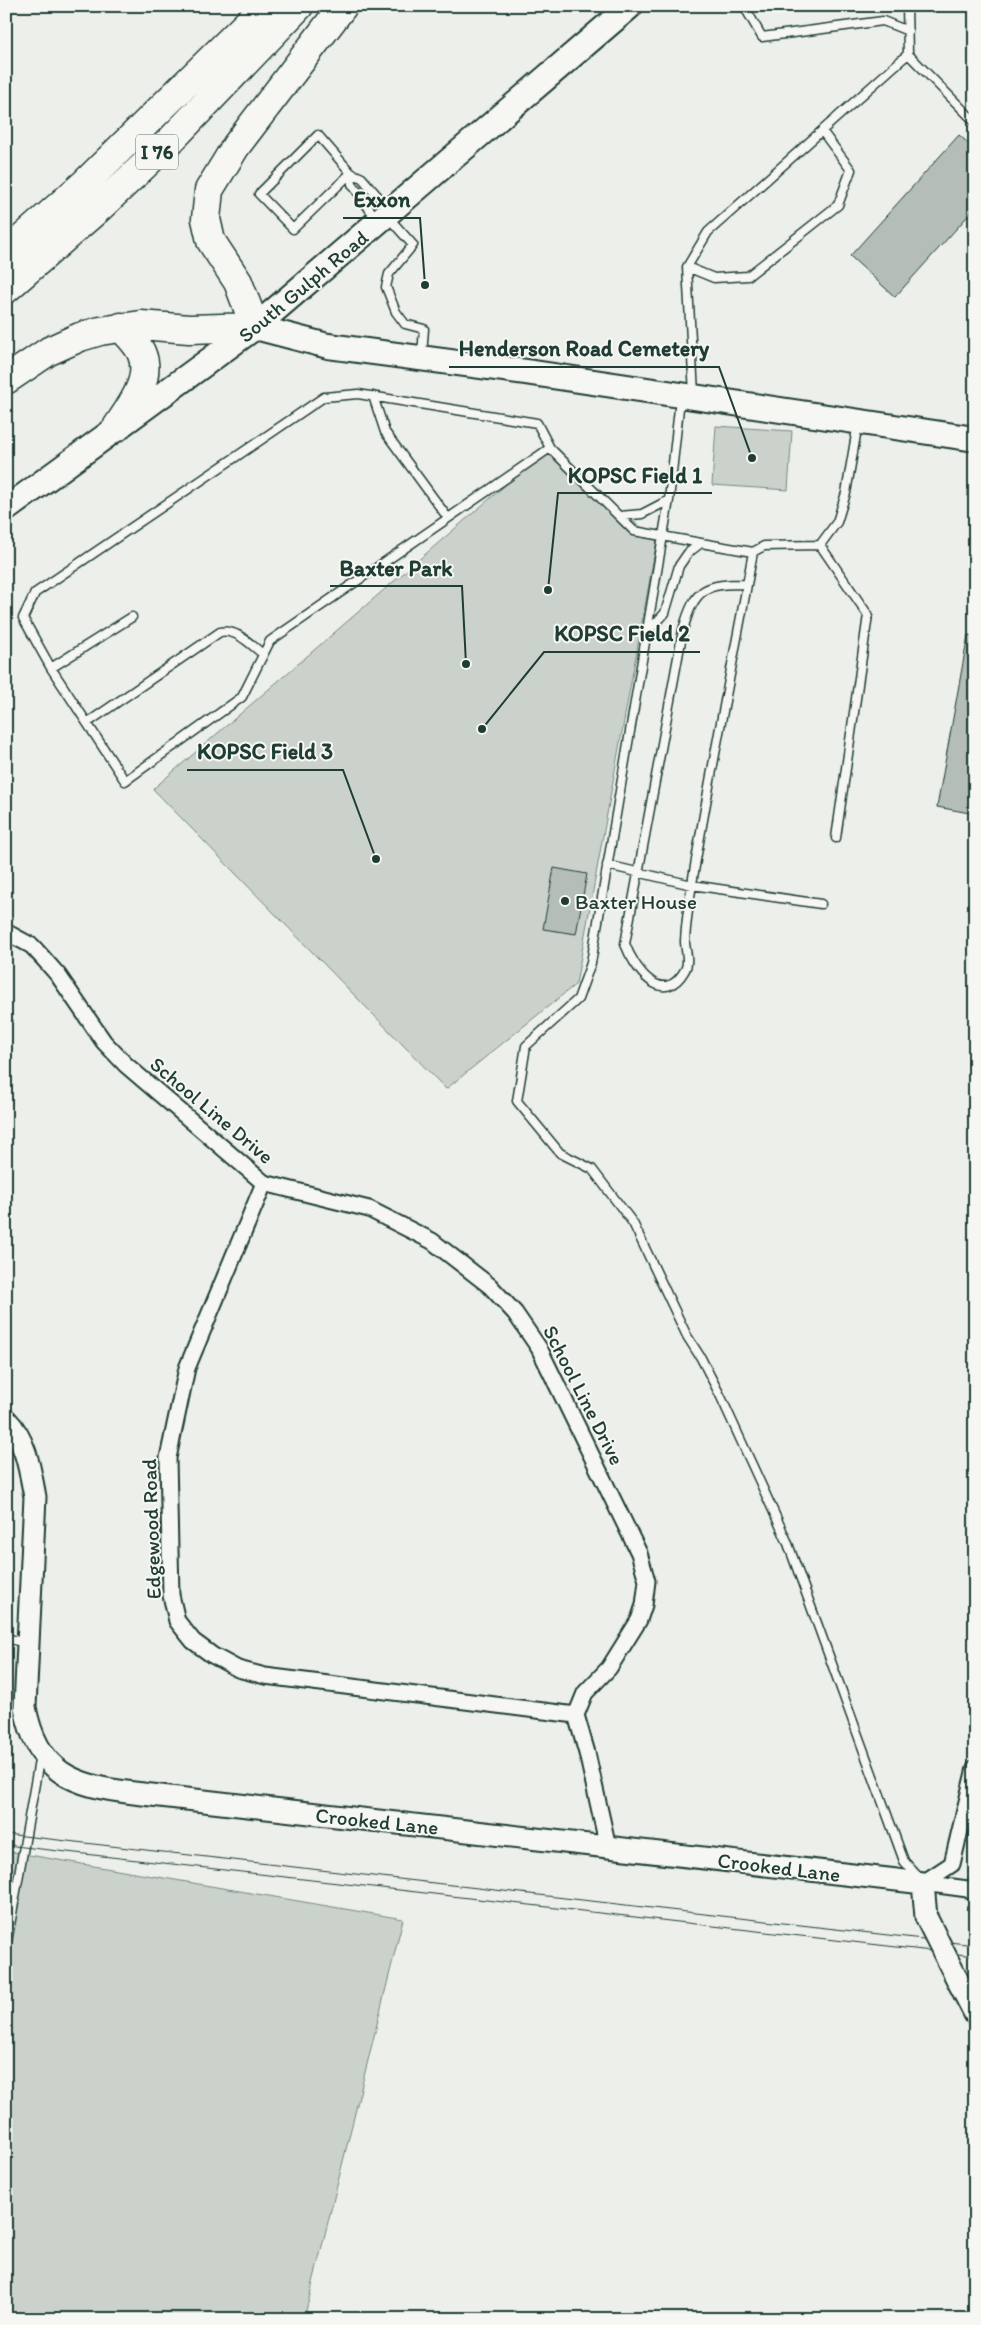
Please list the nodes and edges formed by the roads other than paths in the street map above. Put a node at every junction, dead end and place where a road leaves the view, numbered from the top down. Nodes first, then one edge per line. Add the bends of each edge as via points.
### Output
1 (265, 6) edge
2 (299, 6) edge
3 (343, 6) edge
4 (630, 6) edge
5 (744, 6) edge
6 (907, 6) edge
7 (908, 31) junction
8 (908, 54) junction
9 (975, 122) edge
10 (822, 131) junction
11 (351, 173) junction
12 (385, 217) junction
13 (6, 253) edge
14 (687, 268) junction
15 (6, 288) edge
16 (122, 327) junction
17 (255, 328) junction
18 (422, 358) junction
19 (6, 380) edge
20 (373, 396) junction
21 (688, 396) junction
22 (858, 421) junction
23 (117, 427) junction
24 (975, 439) edge
25 (550, 448) junction
26 (669, 500) junction
27 (6, 509) edge
28 (620, 516) junction
29 (448, 518) junction
30 (662, 537) junction
31 (702, 543) junction
32 (820, 545) junction
33 (753, 552) junction
34 (747, 584) junction
35 (132, 617) dead end
36 (646, 634) junction
37 (263, 654) junction
38 (51, 668) junction
39 (87, 723) junction
40 (836, 838) dead end
41 (607, 865) junction
42 (640, 872) junction
43 (692, 885) junction
44 (821, 904) dead end
45 (6, 932) edge
46 (264, 1183) junction
47 (6, 1420) edge
48 (6, 1638) edge
49 (28, 1643) junction
50 (576, 1715) junction
51 (40, 1753) junction
52 (975, 1768) edge
53 (608, 1847) junction
54 (923, 1883) junction
55 (975, 1890) edge
56 (6, 1948) edge
57 (975, 2014) edge

1 - 13 highway, I 76 via 85,182
2 - 15 highway, I 76 via 149,160
3 - 17 highway via 236,146 209,190 206,219 211,241 238,282
4 - 12 main road, South Gulph Road
5 - 7 lane via 762,37 883,22
6 - 7 lane
7 - 8 lane
8 - 9 lane
8 - 10 lane
10 - 14 lane via 708,232
10 - 14 lane via 851,170 838,205 748,276 714,278
11 - 11 lane via 318,135 259,194 292,229
11 - 12 lane via 362,178
11 - 12 lane via 352,184
12 - 17 main road, South Gulph Road
12 - 18 lane via 413,245 389,274 386,287 396,312 405,324 424,329
14 - 21 lane
16 - 17 highway
16 - 19 highway via 63,344
16 - 23 highway via 141,352 144,367 139,390
17 - 18 main road via 328,346
17 - 23 main road, South Gulph Road
18 - 21 main road
20 - 25 lane via 537,423
20 - 29 lane via 385,432
20 - 38 lane via 324,397 36,593 23,618
21 - 22 main road
21 - 26 lane
22 - 24 main road
22 - 32 lane via 843,503 837,522
23 - 27 main road, South Gulph Road
25 - 28 lane
25 - 29 lane
26 - 28 lane via 642,514
26 - 30 lane
28 - 30 lane via 634,531
29 - 37 lane via 270,640
30 - 31 lane
30 - 36 lane
31 - 33 lane
31 - 36 lane via 688,553 679,566 665,613
32 - 33 lane via 764,546
32 - 40 lane via 868,615
33 - 34 lane
34 - 42 lane via 718,584 699,595 689,608
34 - 43 lane
35 - 38 lane
36 - 41 lane
37 - 39 lane via 234,633 220,632
37 - 39 lane via 242,696 125,780
38 - 39 lane
41 - 42 lane
41 - 54 lane via 590,963 578,999 526,1046 517,1101 560,1153 592,1169 633,1223 687,1336 721,1397 787,1541 904,1861
42 - 43 lane
42 - 43 lane via 625,944 636,967 655,984 668,985 686,969 685,942
43 - 44 lane
45 - 46 street, School Line Drive via 32,946 58,975 104,1042 126,1065
46 - 50 street, School Line Drive via 368,1209 432,1241 490,1286 515,1313 539,1348 639,1553 647,1581 639,1620 609,1668 585,1692
46 - 50 street, Edgewood Road via 186,1368 168,1458 171,1595 177,1621 193,1641 212,1655 238,1669 256,1674
47 - 49 street, Crooked Lane via 22,1444 35,1497
48 - 49 lane
49 - 51 street, Crooked Lane via 25,1707 29,1730
50 - 53 street
51 - 53 street, Crooked Lane via 64,1774 102,1789
51 - 56 lane
52 - 54 street via 952,1864
53 - 54 street, Crooked Lane
54 - 55 street
54 - 57 street, bridge via 926,1917

